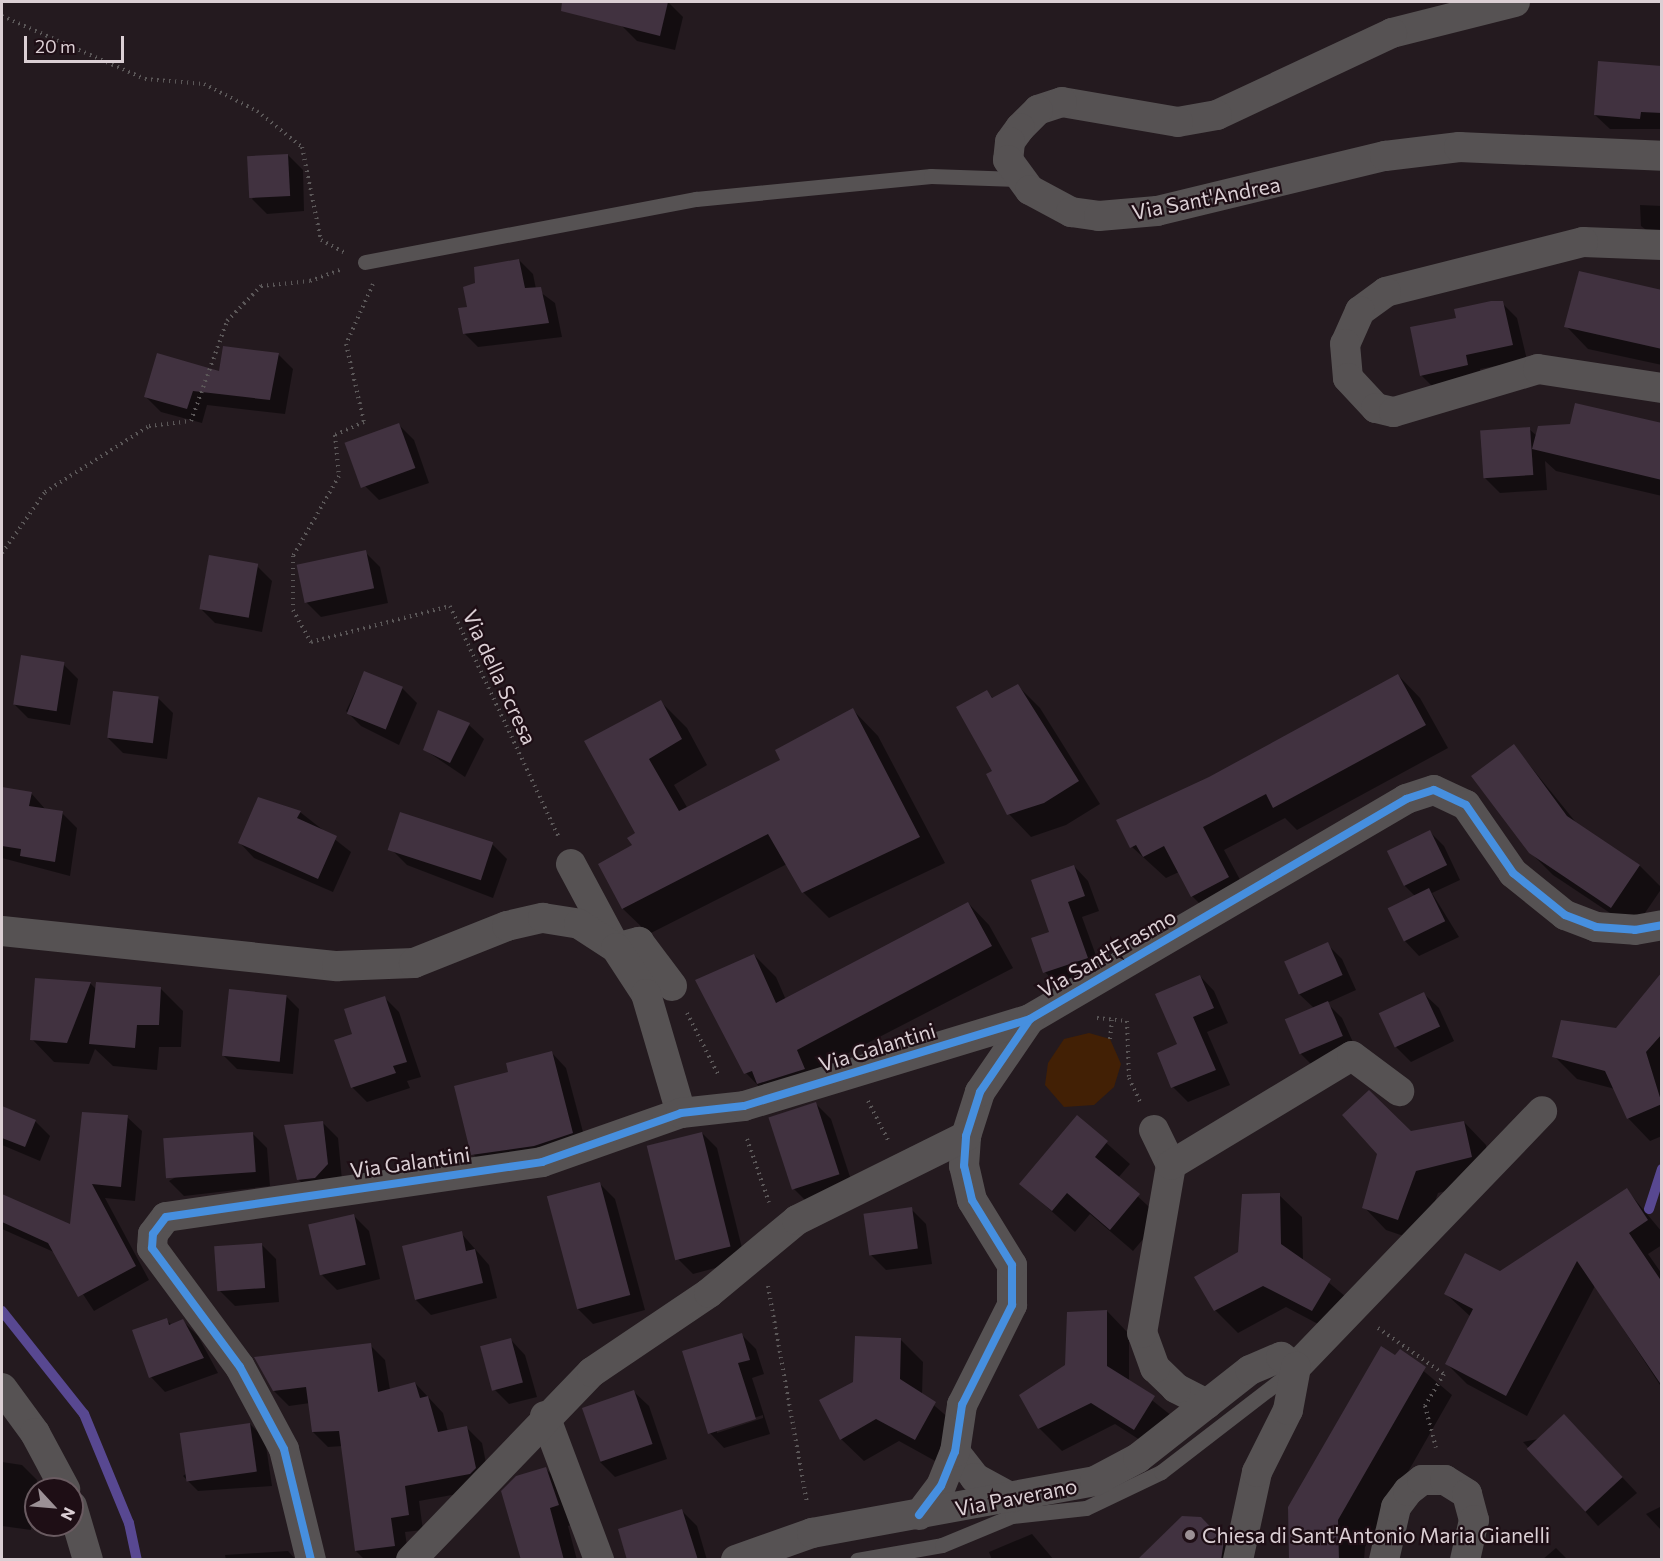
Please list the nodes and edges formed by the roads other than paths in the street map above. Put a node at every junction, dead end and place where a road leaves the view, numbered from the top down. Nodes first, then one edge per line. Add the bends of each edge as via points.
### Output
1 (1515, 2) edge
2 (1662, 156) edge
3 (1017, 179) junction
4 (1662, 245) edge
5 (365, 261) road end
6 (1662, 388) edge
7 (571, 864) road end
8 (1662, 925) edge
9 (2, 931) edge
10 (616, 948) junction
11 (672, 986) road end
12 (1030, 1019) junction
13 (1399, 1092) dead end
14 (1542, 1111) dead end
15 (681, 1113) junction
16 (1154, 1130) road end
17 (966, 1136) junction
18 (1171, 1166) junction
19 (1296, 1367) junction
20 (2, 1388) edge
21 (1207, 1404) junction
22 (545, 1416) junction
23 (955, 1452) junction
24 (59, 1477) edge
25 (1012, 1498) junction
26 (920, 1515) junction
27 (81, 1537) edge
28 (88, 1560) edge
29 (311, 1560) edge
30 (411, 1560) edge
31 (599, 1560) edge
32 (736, 1560) edge
33 (856, 1560) edge
34 (1238, 1560) edge
35 (1383, 1560) edge
36 (1465, 1560) edge

1 - 3 street via 1392,33 1216,115 1178,122 1062,102 1038,110 1010,142 1008,160
2 - 3 street, Via Sant'Andrea via 1459,147 1385,156 1157,211 1099,216 1071,212
3 - 5 lane via 931,176 696,200
4 - 6 street via 1583,242 1386,292 1360,311 1345,344 1348,378 1376,408 1394,412 1538,369
7 - 10 street
8 - 12 street, Via Sant'Erasmo via 1635,930 1596,927 1565,915 1513,873 1466,805 1434,790 1406,799
9 - 10 street via 337,966 414,963 463,948 507,926 543,918 579,924
10 - 11 street via 639,942
10 - 15 street via 646,994
12 - 15 street, Via Galantini via 744,1106
12 - 17 street, Via Sant'Erasmo via 980,1092
13 - 18 street via 1352,1056
14 - 19 street
15 - 29 street, Via Galantini via 542,1162 181,1212 158,1224 152,1248 157,1259 240,1367 284,1449
16 - 18 street
17 - 22 street via 797,1220 709,1293 592,1372
17 - 23 street, Via Sant'Erasmo via 964,1166 972,1200 1012,1265 1012,1305 962,1405
18 - 21 street via 1142,1333 1155,1368 1176,1388
19 - 21 street, Via Paverano via 1281,1357 1271,1358
19 - 33 lane via 1161,1472 1086,1508 1012,1516 942,1545
19 - 34 street via 1288,1410 1257,1472
20 - 24 street via 35,1433
21 - 25 street, Via Paverano via 1138,1458 1095,1481
22 - 30 street
22 - 31 street
23 - 25 street via 975,1478
23 - 26 street, Via Sant'Erasmo via 941,1486
25 - 26 street, Via Paverano
26 - 32 street, Via Paverano via 812,1533
27 - 28 street
35 - 36 street via 1396,1507 1422,1480 1445,1480 1467,1494 1474,1520

